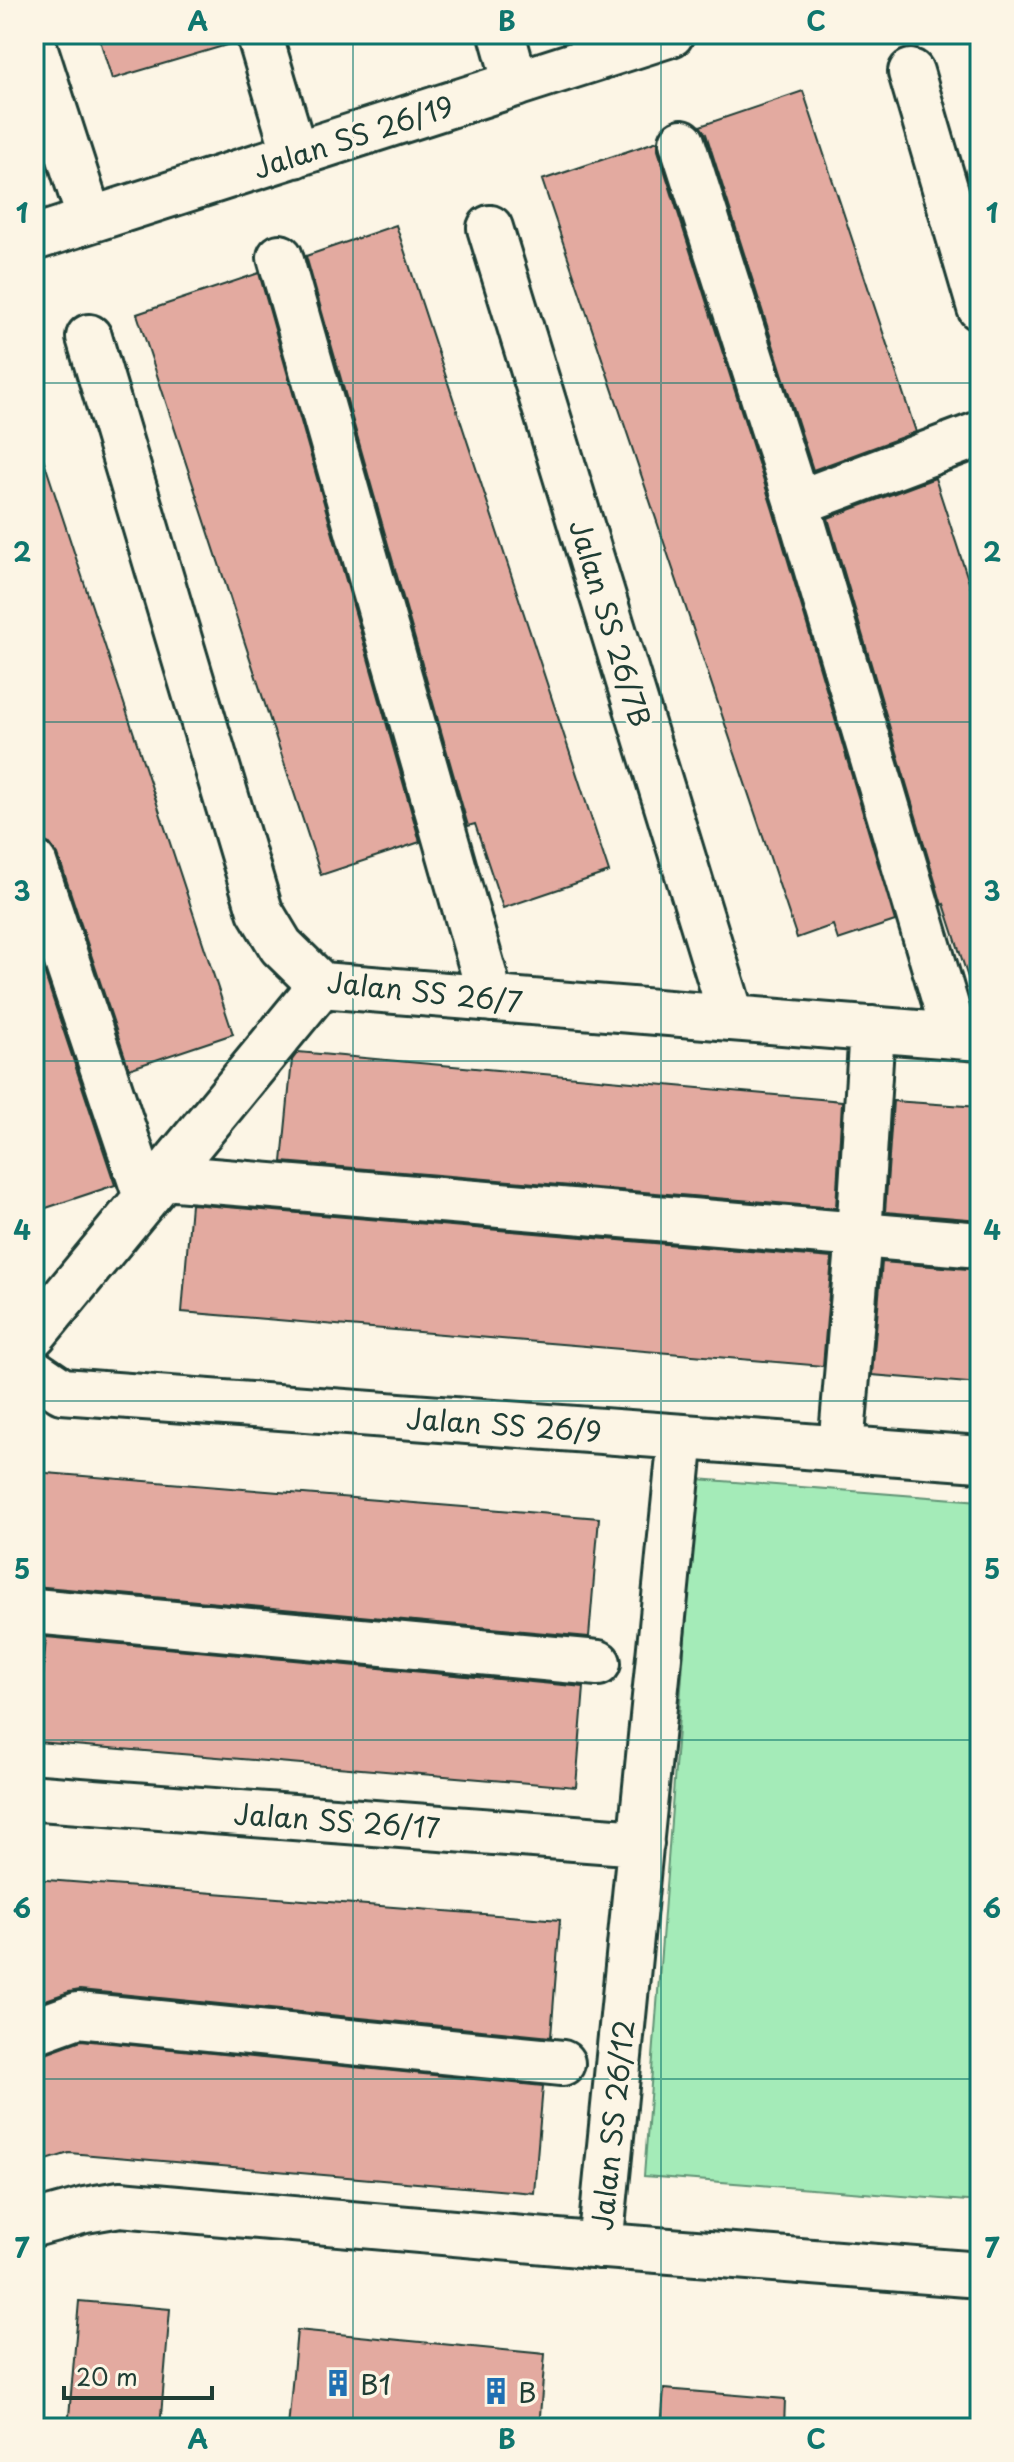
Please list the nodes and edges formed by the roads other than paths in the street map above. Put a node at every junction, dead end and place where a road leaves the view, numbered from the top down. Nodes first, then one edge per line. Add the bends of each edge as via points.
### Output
1 (259, 34) edge
2 (502, 34) edge
3 (671, 34) edge
4 (34, 46) edge
5 (911, 72) dead end
6 (516, 84) junction
7 (682, 142) dead end
8 (295, 155) junction
9 (90, 220) junction
10 (490, 228) dead end
11 (34, 238) edge
12 (280, 257) dead end
13 (980, 308) edge
14 (89, 337) dead end
15 (980, 434) edge
16 (797, 503) junction
17 (34, 863) edge
18 (321, 985) junction
19 (491, 999) junction
20 (732, 1018) junction
21 (872, 1029) junction
22 (968, 1037) edge
23 (155, 1187) junction
24 (859, 1234) junction
25 (980, 1245) edge
26 (34, 1334) edge
27 (34, 1372) edge
28 (681, 1437) junction
29 (841, 1448) junction
30 (980, 1459) edge
31 (34, 1611) edge
32 (598, 1663) dead end
33 (36, 1791) edge
34 (641, 1843) junction
35 (34, 2031) edge
36 (562, 2063) dead end
37 (34, 2224) edge
38 (600, 2246) junction
39 (980, 2275) edge

1 - 8 street
2 - 6 street
3 - 6 street, Jalan SS 26/19
4 - 9 street
5 - 13 street
6 - 8 street, Jalan SS 26/19
7 - 16 street
8 - 9 street, Jalan SS 26/19
9 - 11 street, Jalan SS 26/19
10 - 20 street, Jalan SS 26/7B
12 - 19 street
14 - 18 street, Jalan SS 26/7 via 260,911 281,946
15 - 16 street
16 - 22 street
17 - 23 street
18 - 19 street, Jalan SS 26/7
18 - 23 street
19 - 20 street, Jalan SS 26/7
20 - 21 street, Jalan SS 26/7
21 - 22 street, Jalan SS 26/7
21 - 24 street
23 - 24 street
23 - 26 street
24 - 25 street
24 - 29 street
27 - 28 street, Jalan SS 26/9 via 62,1391
28 - 29 street, Jalan SS 26/9
28 - 34 street, Jalan SS 26/12
29 - 30 street, Jalan SS 26/9
31 - 32 street
33 - 34 street, Jalan SS 26/17
34 - 38 street, Jalan SS 26/12
35 - 36 street via 78,2015
37 - 38 street, Jalan SS 26/12 via 120,2204
38 - 39 street

